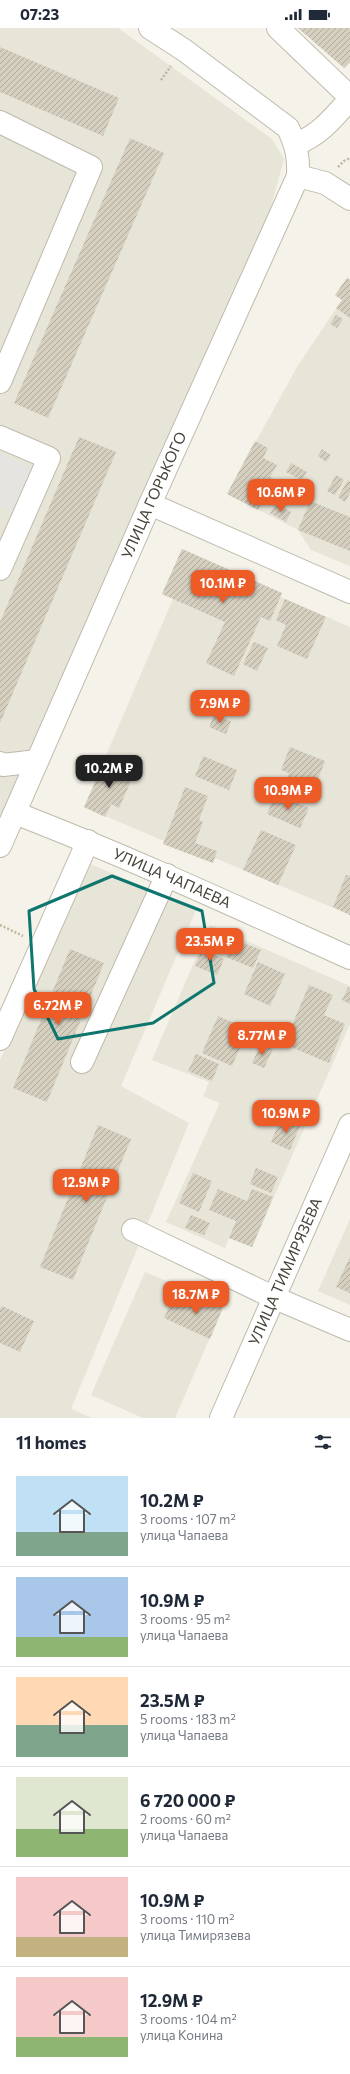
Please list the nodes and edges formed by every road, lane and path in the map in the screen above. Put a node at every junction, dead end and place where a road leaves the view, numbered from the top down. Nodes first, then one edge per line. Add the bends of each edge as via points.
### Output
1 (150, 28) edge
2 (278, 28) edge
3 (350, 98) edge
4 (0, 122) edge
5 (296, 144) junction
6 (298, 176) junction
7 (350, 199) edge
8 (0, 382) edge
9 (0, 437) edge
10 (150, 504) junction
11 (0, 569) edge
12 (350, 592) edge
13 (37, 761) junction
14 (0, 763) edge
15 (14, 813) junction
16 (88, 841) junction
17 (0, 846) edge
18 (166, 875) junction
19 (350, 958) edge
20 (0, 1039) edge
21 (82, 1062) dead end
22 (350, 1125) edge
23 (134, 1230) dead end
24 (275, 1298) junction
25 (350, 1330) edge
26 (221, 1418) edge

1 - 5 street via 184,50 288,128
2 - 3 street
3 - 5 street via 324,129
4 - 8 street via 91,167
5 - 6 street, УЛИЦА ГОРЬКОГО via 299,158
6 - 7 street via 325,183
6 - 10 street, УЛИЦА ГОРЬКОГО
9 - 11 street via 49,458
10 - 12 street
10 - 13 street, УЛИЦА ГОРЬКОГО
13 - 14 street
13 - 15 street, УЛИЦА ГОРЬКОГО
15 - 16 street, УЛИЦА ЧАПАЕВА
15 - 17 street, УЛИЦА ГОРЬКОГО
16 - 18 street, УЛИЦА ЧАПАЕВА
16 - 20 street
18 - 19 street, УЛИЦА ЧАПАЕВА
18 - 21 street
22 - 24 street, УЛИЦА ТИМИРЯЗЕВА
23 - 24 street
24 - 25 street
24 - 26 street, УЛИЦА ТИМИРЯЗЕВА

